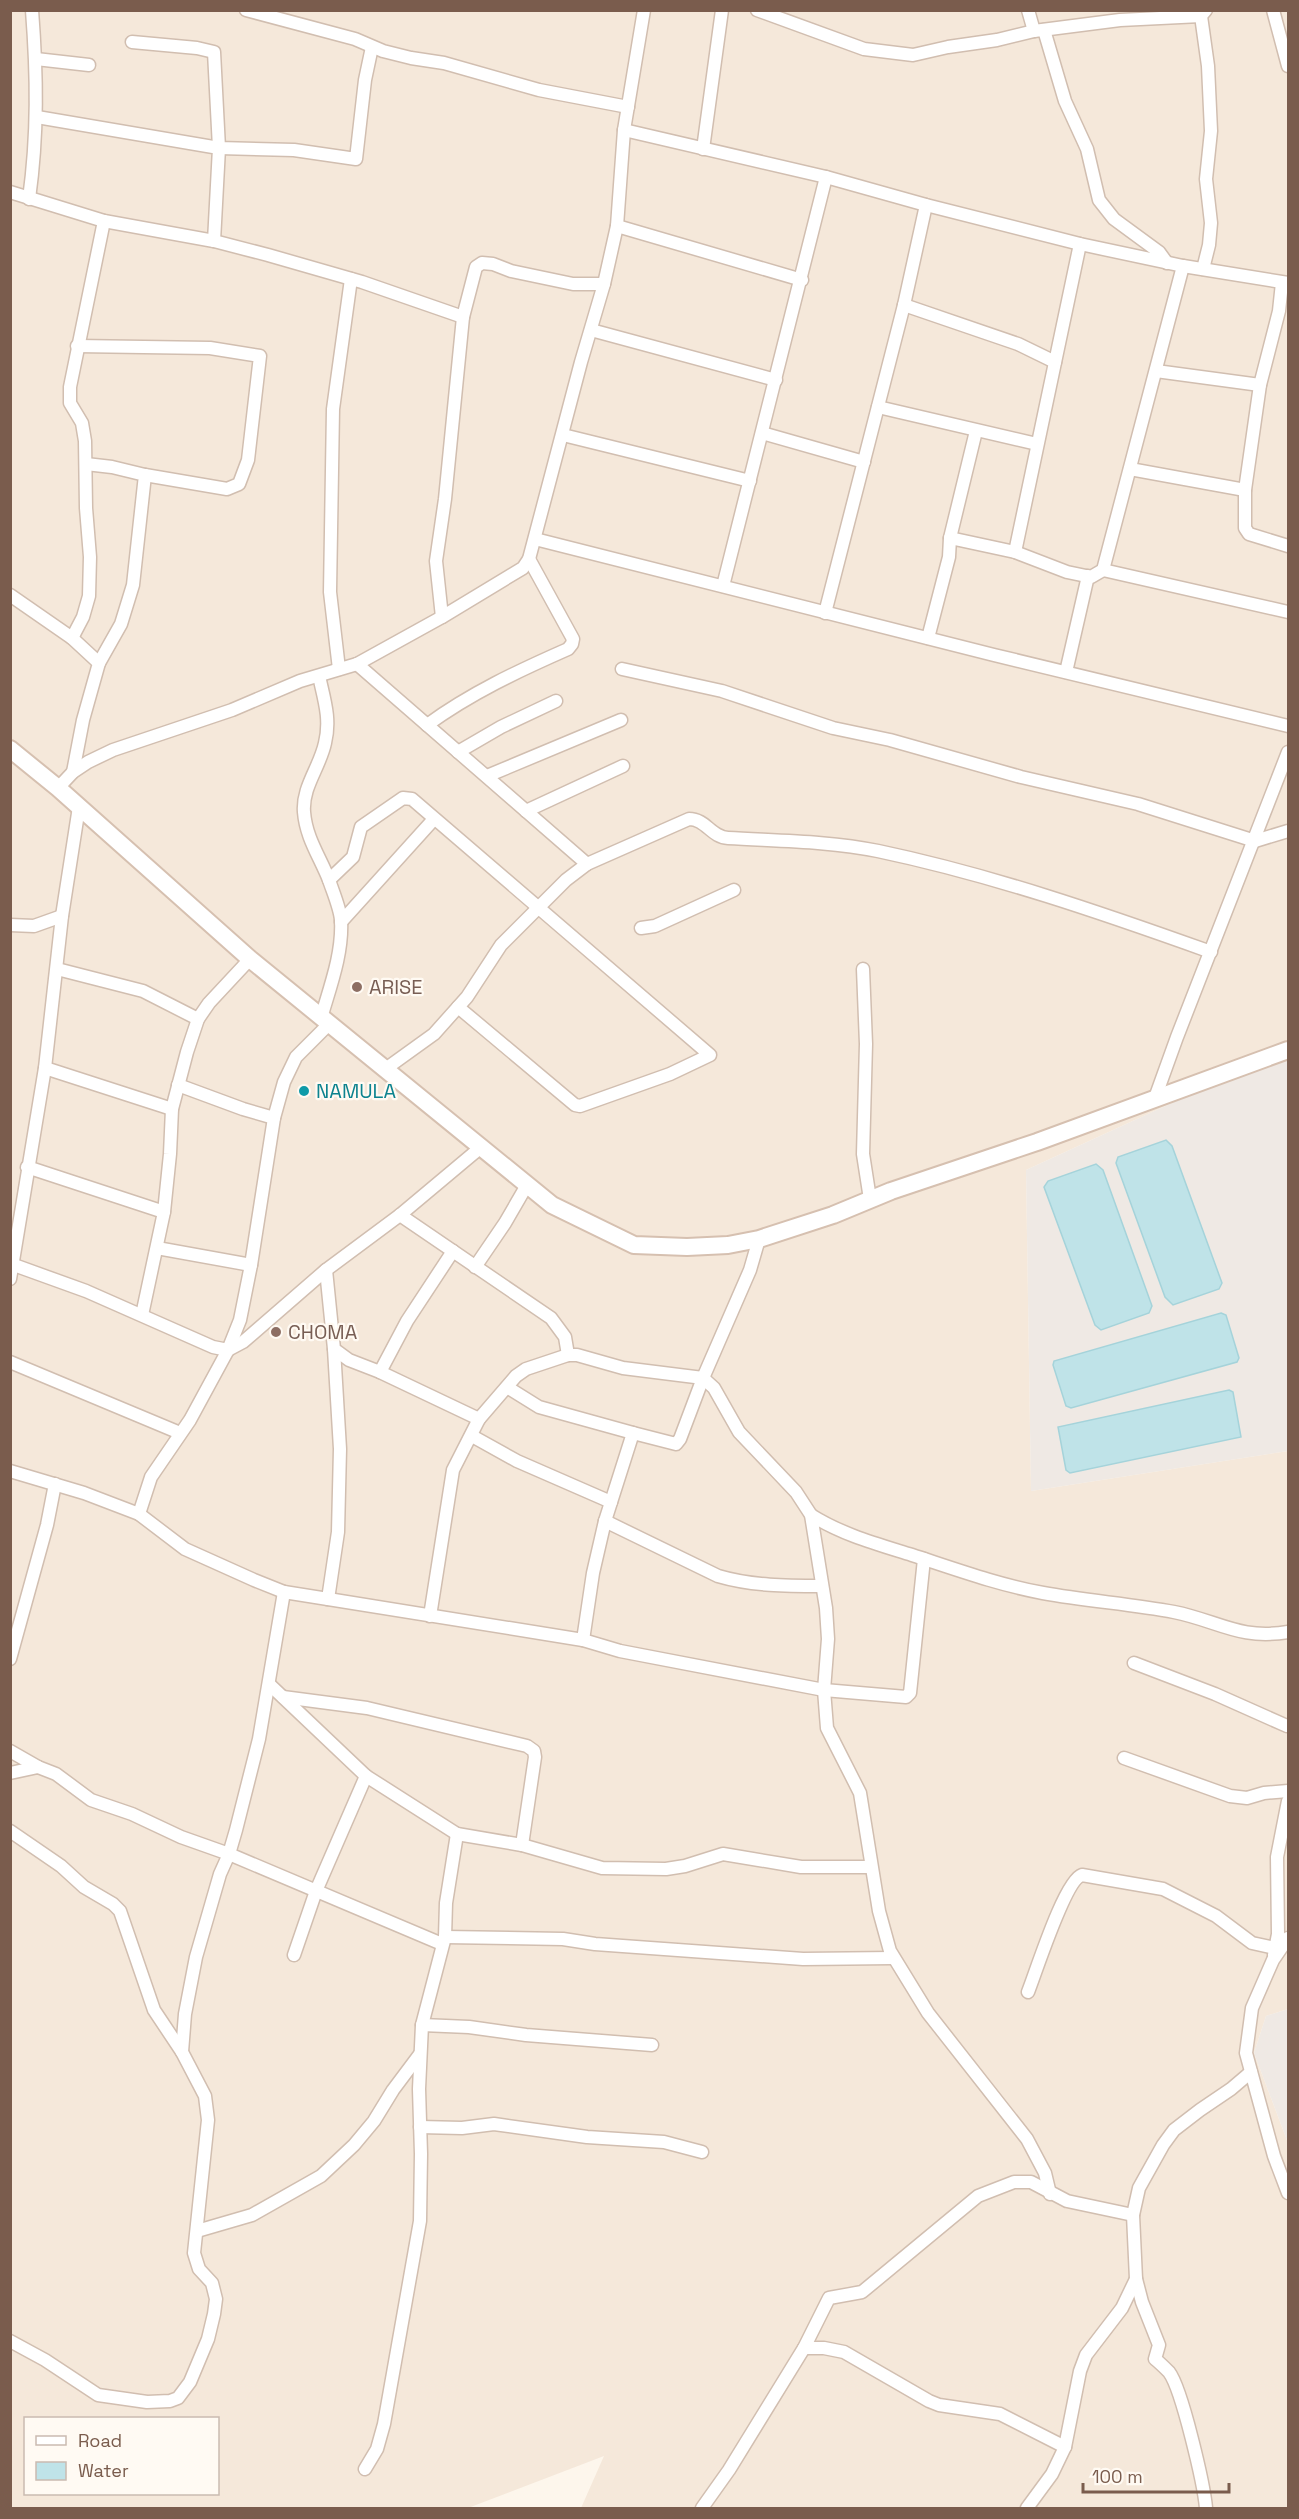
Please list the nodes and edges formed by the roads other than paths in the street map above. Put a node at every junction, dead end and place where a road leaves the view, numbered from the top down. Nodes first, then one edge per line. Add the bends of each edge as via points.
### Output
1 (32, 10) edge
2 (246, 10) edge
3 (644, 10) edge
4 (722, 10) edge
5 (758, 10) edge
6 (1028, 10) edge
7 (1273, 10) edge
8 (1203, 13) edge
9 (1039, 30) junction
10 (132, 42) dead end
11 (372, 47) junction
12 (36, 58) junction
13 (89, 65) dead end
14 (1288, 66) edge
15 (628, 107) junction
16 (37, 117) junction
17 (624, 130) junction
18 (219, 148) junction
19 (704, 149) junction
20 (826, 177) junction
21 (10, 192) edge
22 (29, 199) junction
23 (922, 204) junction
24 (104, 221) junction
25 (617, 226) junction
26 (214, 241) junction
27 (1080, 244) junction
28 (1167, 263) junction
29 (1184, 266) junction
30 (1203, 269) junction
31 (351, 279) junction
32 (802, 280) junction
33 (1285, 283) edge
34 (604, 284) junction
35 (904, 305) junction
36 (463, 316) junction
37 (591, 330) junction
38 (77, 346) junction
39 (1055, 362) junction
40 (1156, 371) junction
41 (776, 380) junction
42 (1260, 385) junction
43 (878, 407) junction
44 (976, 430) junction
45 (762, 433) junction
46 (563, 435) junction
47 (1037, 444) junction
48 (864, 462) junction
49 (86, 464) junction
50 (1130, 470) junction
51 (145, 475) junction
52 (750, 481) junction
53 (1245, 490) junction
54 (950, 538) junction
55 (535, 539) junction
56 (1288, 546) edge
57 (1015, 552) junction
58 (529, 559) junction
59 (1103, 570) junction
60 (1088, 576) junction
61 (723, 586) junction
62 (10, 595) edge
63 (1288, 612) edge
64 (825, 613) junction
65 (442, 617) junction
66 (72, 638) junction
67 (928, 638) junction
68 (99, 663) junction
69 (357, 664) junction
70 (339, 669) junction
71 (622, 669) dead end
72 (1066, 672) junction
73 (319, 676) junction
74 (556, 701) dead end
75 (621, 720) dead end
76 (427, 725) junction
77 (1288, 726) edge
78 (10, 749) edge
79 (458, 752) junction
80 (1288, 752) edge
81 (623, 766) dead end
82 (73, 772) junction
83 (488, 776) junction
84 (58, 788) junction
85 (79, 807) junction
86 (526, 811) junction
87 (434, 819) junction
88 (1288, 831) edge
89 (1255, 840) junction
90 (587, 864) junction
91 (328, 880) junction
92 (734, 890) dead end
93 (538, 906) junction
94 (62, 916) junction
95 (341, 922) junction
96 (10, 925) edge
97 (641, 928) dead end
98 (1210, 952) junction
99 (250, 959) junction
100 (57, 969) junction
101 (863, 969) dead end
102 (459, 1007) junction
103 (198, 1019) junction
104 (325, 1021) junction
105 (1288, 1050) edge
106 (45, 1068) junction
107 (384, 1070) junction
108 (178, 1085) junction
109 (1155, 1098) junction
110 (172, 1109) junction
111 (274, 1118) junction
112 (480, 1148) junction
113 (27, 1167) junction
114 (527, 1185) junction
115 (870, 1199) junction
116 (164, 1212) junction
117 (400, 1215) junction
118 (759, 1239) junction
119 (156, 1248) junction
120 (453, 1251) junction
121 (14, 1265) junction
122 (251, 1265) junction
123 (475, 1267) junction
124 (326, 1270) junction
125 (10, 1279) edge
126 (142, 1315) junction
127 (334, 1349) junction
128 (228, 1350) junction
129 (568, 1355) junction
130 (10, 1362) edge
131 (380, 1371) junction
132 (703, 1378) junction
133 (507, 1387) junction
134 (479, 1419) junction
135 (180, 1433) junction
136 (633, 1433) junction
137 (472, 1436) junction
138 (10, 1471) edge
139 (55, 1484) junction
140 (610, 1502) junction
141 (138, 1514) junction
142 (811, 1515) junction
143 (605, 1521) junction
144 (924, 1559) junction
145 (822, 1586) junction
146 (284, 1592) junction
147 (328, 1599) junction
148 (430, 1616) junction
149 (1288, 1632) edge
150 (583, 1640) junction
151 (10, 1659) edge
152 (1134, 1663) dead end
153 (269, 1684) junction
154 (824, 1690) junction
155 (283, 1697) junction
156 (1288, 1726) edge
157 (10, 1751) edge
158 (1124, 1758) dead end
159 (38, 1767) junction
160 (10, 1773) edge
161 (366, 1776) junction
162 (1288, 1791) edge
163 (1288, 1801) edge
164 (10, 1831) edge
165 (458, 1834) junction
166 (522, 1845) junction
167 (230, 1854) junction
168 (871, 1867) junction
169 (316, 1891) junction
170 (1288, 1938) edge
171 (443, 1940) junction
172 (1274, 1954) junction
173 (294, 1955) dead end
174 (893, 1958) junction
175 (1028, 1992) dead end
176 (422, 2025) junction
177 (652, 2044) dead end
178 (182, 2052) junction
179 (420, 2054) junction
180 (1251, 2072) junction
181 (420, 2127) junction
182 (702, 2152) dead end
183 (1288, 2193) edge
184 (1050, 2194) junction
185 (1133, 2215) junction
186 (197, 2232) junction
187 (1136, 2279) junction
188 (10, 2341) edge
189 (804, 2348) junction
190 (1065, 2447) junction
191 (364, 2469) dead end
192 (702, 2508) edge
193 (1027, 2508) edge
194 (1206, 2508) edge

1 - 12 street
2 - 11 street
3 - 15 street
4 - 19 street
5 - 9 street via 859,48 913,56
6 - 9 street
7 - 14 street
8 - 9 street
8 - 30 street via 1211,130 1206,178 1209,245
9 - 28 street via 1087,149 1099,200 1114,219 1160,252
10 - 18 street via 214,52
11 - 15 street via 539,90
11 - 18 street via 356,159 294,150
12 - 13 street
12 - 16 street
15 - 17 street
16 - 18 street
16 - 22 street
17 - 19 street
17 - 25 street
18 - 26 street
19 - 20 street
20 - 23 street
20 - 32 street
21 - 22 street
22 - 24 street
23 - 27 street
23 - 35 street
24 - 26 street
24 - 38 street
25 - 32 street
25 - 34 street
26 - 31 street
27 - 28 street
27 - 39 street
28 - 29 street
29 - 30 street
29 - 40 street
30 - 33 street
31 - 36 street
31 - 70 street via 333,409 330,592
32 - 41 street
33 - 42 street
34 - 36 street via 573,284 482,263 476,267
34 - 37 street
35 - 39 street via 1018,344
35 - 43 street
36 - 65 street via 436,561
37 - 41 street
37 - 46 street
38 - 49 street via 70,403 84,429
38 - 51 street via 210,348 260,356 248,460 239,484 227,489
39 - 47 street
40 - 42 street
40 - 50 street
41 - 45 street
42 - 53 street
43 - 44 street
43 - 48 street
44 - 47 street
44 - 54 street
45 - 48 street
45 - 52 street
46 - 52 street
46 - 55 street
47 - 57 street
48 - 64 street
49 - 51 street
49 - 66 street via 88,596
50 - 53 street
50 - 59 street
51 - 68 street via 133,585 122,624
52 - 61 street
53 - 56 street via 1245,528 1249,534
54 - 57 street
54 - 67 street
55 - 58 street
55 - 61 street
57 - 60 street
58 - 65 street via 516,573
58 - 76 street via 573,639 572,644 456,704
59 - 60 street
59 - 63 street
60 - 72 street
61 - 64 street
62 - 66 street
64 - 67 street
65 - 69 street
66 - 68 street
67 - 72 street
68 - 82 street
69 - 70 street
69 - 76 street
70 - 73 street
71 - 89 street via 722,691 833,728 1138,804
72 - 77 street
73 - 82 street via 113,750
73 - 91 street via 329,721 323,753 304,795 304,812 313,849
74 - 79 street
75 - 83 street
76 - 79 street
78 - 84 street
79 - 83 street
80 - 89 street
81 - 86 street
82 - 84 street
83 - 86 street
84 - 85 street
85 - 94 street
85 - 99 street
86 - 90 street
87 - 91 street via 412,799 396,802 361,826 353,857
87 - 93 street
87 - 95 street
88 - 89 street
89 - 98 street
90 - 93 street
90 - 98 street via 678,822 695,819 720,837 878,851 996,881
91 - 95 street
92 - 97 street via 655,926
93 - 102 street via 501,945
93 - 102 street via 710,1055 670,1074 575,1106
94 - 96 street via 34,926
94 - 100 street
95 - 104 street
98 - 109 street
99 - 103 street
99 - 104 street
100 - 103 street via 143,991
100 - 106 street
101 - 115 street via 863,1154
102 - 107 street via 434,1034
103 - 108 street
104 - 107 street
104 - 111 street via 289,1069
105 - 109 street
106 - 110 street
106 - 113 street
107 - 112 street
108 - 110 street
108 - 111 street
109 - 115 street
110 - 116 street
111 - 122 street
112 - 114 street
112 - 117 street
113 - 116 street
113 - 121 street
114 - 118 street via 552,1205 634,1245 687,1247
114 - 123 street
115 - 118 street
116 - 119 street
117 - 120 street
117 - 124 street
118 - 132 street via 750,1270
119 - 122 street
119 - 126 street
120 - 123 street
120 - 131 street
121 - 125 street
121 - 126 street
122 - 128 street via 240,1320
123 - 129 street via 551,1318 565,1337
124 - 127 street
124 - 128 street via 243,1342
126 - 128 street
127 - 131 street via 349,1360
127 - 147 street via 340,1449 338,1532
128 - 135 street
129 - 132 street via 623,1368
129 - 133 street via 526,1368
130 - 135 street
131 - 134 street
132 - 136 street via 676,1444
132 - 142 street via 714,1388 739,1432 796,1492
133 - 134 street
133 - 136 street via 539,1407
134 - 137 street
135 - 141 street via 151,1477
136 - 140 street
137 - 140 street via 517,1461
137 - 148 street via 453,1470
138 - 139 street
139 - 141 street
139 - 151 street
140 - 143 street
141 - 146 street via 184,1549
142 - 144 street via 857,1539
142 - 145 street
143 - 145 street via 718,1576 758,1584
143 - 150 street
144 - 149 street via 1042,1593 1175,1613 1240,1633
144 - 154 street via 908,1695
145 - 154 street via 828,1639
146 - 147 street
146 - 153 street
147 - 148 street
148 - 150 street
150 - 154 street via 620,1651
152 - 156 street
153 - 155 street
153 - 167 street
154 - 168 street via 827,1728 860,1793
155 - 161 street
155 - 166 street via 367,1708 527,1746 536,1757
157 - 159 street
158 - 162 street via 1239,1797
159 - 160 street
159 - 167 street via 56,1774 91,1800
161 - 165 street
161 - 169 street
163 - 172 street via 1277,1857 1278,1934
164 - 178 street via 120,1911 154,2010
165 - 166 street
165 - 171 street
166 - 168 street via 580,1863 629,1870 676,1868 723,1854 801,1868
167 - 169 street
167 - 178 street via 220,1874 196,1957
168 - 174 street
169 - 171 street
169 - 173 street
170 - 172 street
171 - 174 street via 563,1939 803,1959
171 - 176 street
172 - 175 street via 1216,1916 1163,1889 1082,1875 1076,1878 1060,1907
172 - 180 street via 1252,2008 1246,2053
174 - 184 street via 928,2013 1037,2153
176 - 177 street
176 - 179 street
178 - 186 street via 205,2096 207,2108
179 - 181 street
179 - 186 street via 374,2121 321,2176 252,2215
180 - 183 street
180 - 185 street via 1174,2130 1139,2188
181 - 182 street via 494,2124 587,2137 670,2142
181 - 191 street via 422,2203 413,2269 384,2424
184 - 185 street via 1081,2205
184 - 189 street via 1031,2182 1020,2181 978,2196 862,2292 830,2298
185 - 187 street
186 - 188 street via 196,2263 212,2283 216,2300 208,2339 190,2382 178,2397 147,2402 99,2395
187 - 190 street via 1122,2308 1086,2355
187 - 194 street via 1159,2345 1155,2359 1170,2373 1181,2404
189 - 190 street via 844,2352 929,2401 1000,2414
189 - 192 street
190 - 193 street via 1052,2474

